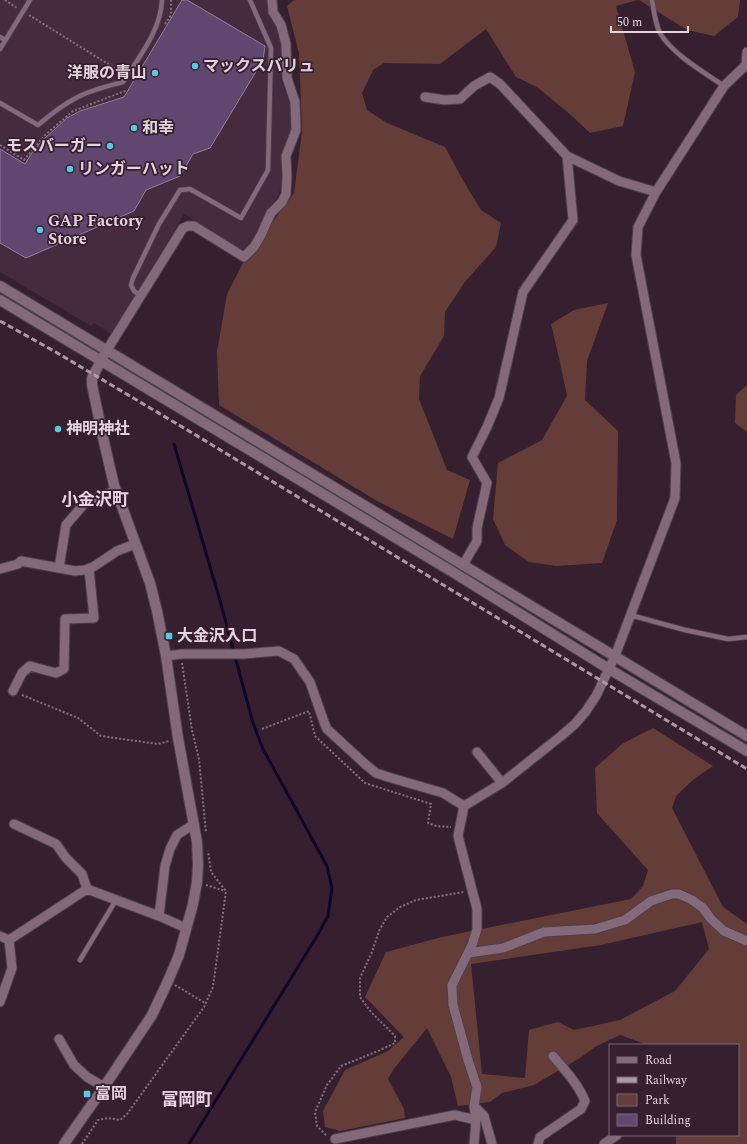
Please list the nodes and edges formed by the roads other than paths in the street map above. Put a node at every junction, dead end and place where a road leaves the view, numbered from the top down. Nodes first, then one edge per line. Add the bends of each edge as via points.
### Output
1 (30, 0) edge
2 (162, 0) edge
3 (250, 0) edge
4 (272, 0) edge
5 (652, 0) edge
6 (0, 37) edge
7 (5, 40) junction
8 (0, 49) edge
9 (747, 52) edge
10 (746, 64) edge
11 (724, 86) junction
12 (425, 97) dead end
13 (0, 103) edge
14 (567, 156) junction
15 (656, 192) junction
16 (0, 286) edge
17 (141, 296) junction
18 (0, 300) edge
19 (106, 350) junction
20 (101, 361) junction
21 (116, 490) junction
22 (135, 544) junction
23 (463, 565) junction
24 (59, 568) junction
25 (0, 569) edge
26 (89, 569) junction
27 (630, 615) junction
28 (747, 637) edge
29 (166, 656) junction
30 (615, 656) junction
31 (610, 669) junction
32 (13, 691) road end
33 (747, 736) edge
34 (747, 751) edge
35 (477, 752) dead end
36 (502, 784) junction
37 (464, 806) junction
38 (14, 824) dead end
39 (194, 824) junction
40 (87, 890) junction
41 (116, 900) junction
42 (159, 916) junction
43 (186, 928) junction
44 (0, 936) edge
45 (9, 940) junction
46 (747, 941) edge
47 (468, 953) junction
48 (80, 960) dead end
49 (0, 1002) edge
50 (59, 1040) dead end
51 (553, 1056) dead end
52 (104, 1087) junction
53 (474, 1106) junction
54 (476, 1120) junction
55 (616, 1136) edge
56 (335, 1139) road end
57 (64, 1144) edge
58 (474, 1144) edge
59 (492, 1144) edge
60 (538, 1144) edge
61 (604, 1144) edge

1 - 7 lane
2 - 13 lane via 162,11 154,33 123,82 77,97 38,125
3 - 17 lane via 271,48 268,170 241,218 190,189 180,190 159,224 133,278 131,285
4 - 17 street via 273,12 281,25 286,44 286,78 295,102 296,130 286,156 286,194 271,213 254,247 244,257 194,226 183,228
5 - 11 lane via 655,19 667,44
6 - 7 lane
7 - 8 lane
9 - 10 street
10 - 11 street
11 - 15 street
12 - 14 street via 460,99 474,86 490,77 500,84
14 - 15 street via 619,181
14 - 23 street via 573,220 523,292 499,398 472,457 487,484 477,528 477,541
15 - 27 street via 638,227 636,255 676,463 675,498
16 - 19 street
17 - 19 street
18 - 20 street
19 - 20 street
19 - 23 street
20 - 21 street via 92,378 92,385
20 - 31 street
21 - 22 street
21 - 24 street via 84,504 66,525
22 - 26 street via 117,551
22 - 29 street via 150,583
23 - 30 street
24 - 25 street via 21,561
24 - 26 street via 75,571
26 - 32 street via 94,618 65,619 64,669 56,673 30,666 22,673
27 - 28 lane via 728,639
27 - 30 street
29 - 37 street via 279,651 294,659 310,682 327,729 365,764 376,773 442,793
29 - 39 street
30 - 31 street
30 - 33 street
31 - 34 street
31 - 36 street via 586,712 575,724
35 - 36 street
36 - 37 street
37 - 47 street via 458,836 477,909 477,929
38 - 40 street via 56,844 82,874
39 - 42 street via 177,835 170,849 165,866
39 - 43 street via 197,842 197,882
40 - 41 street
40 - 45 street
41 - 42 street
41 - 48 lane
42 - 43 street
43 - 52 street via 179,955 152,1015
44 - 45 street
45 - 49 street via 12,968
46 - 47 street via 724,931 692,900 679,894 672,894 651,901 625,920 595,929 544,932 503,948
47 - 53 street via 452,985 453,1005 476,1087
50 - 52 street via 74,1065
51 - 60 street via 569,1074 585,1101 581,1109 540,1137
52 - 57 street
53 - 54 street
53 - 59 street via 484,1116
54 - 56 street via 455,1115
54 - 58 street
55 - 61 street

